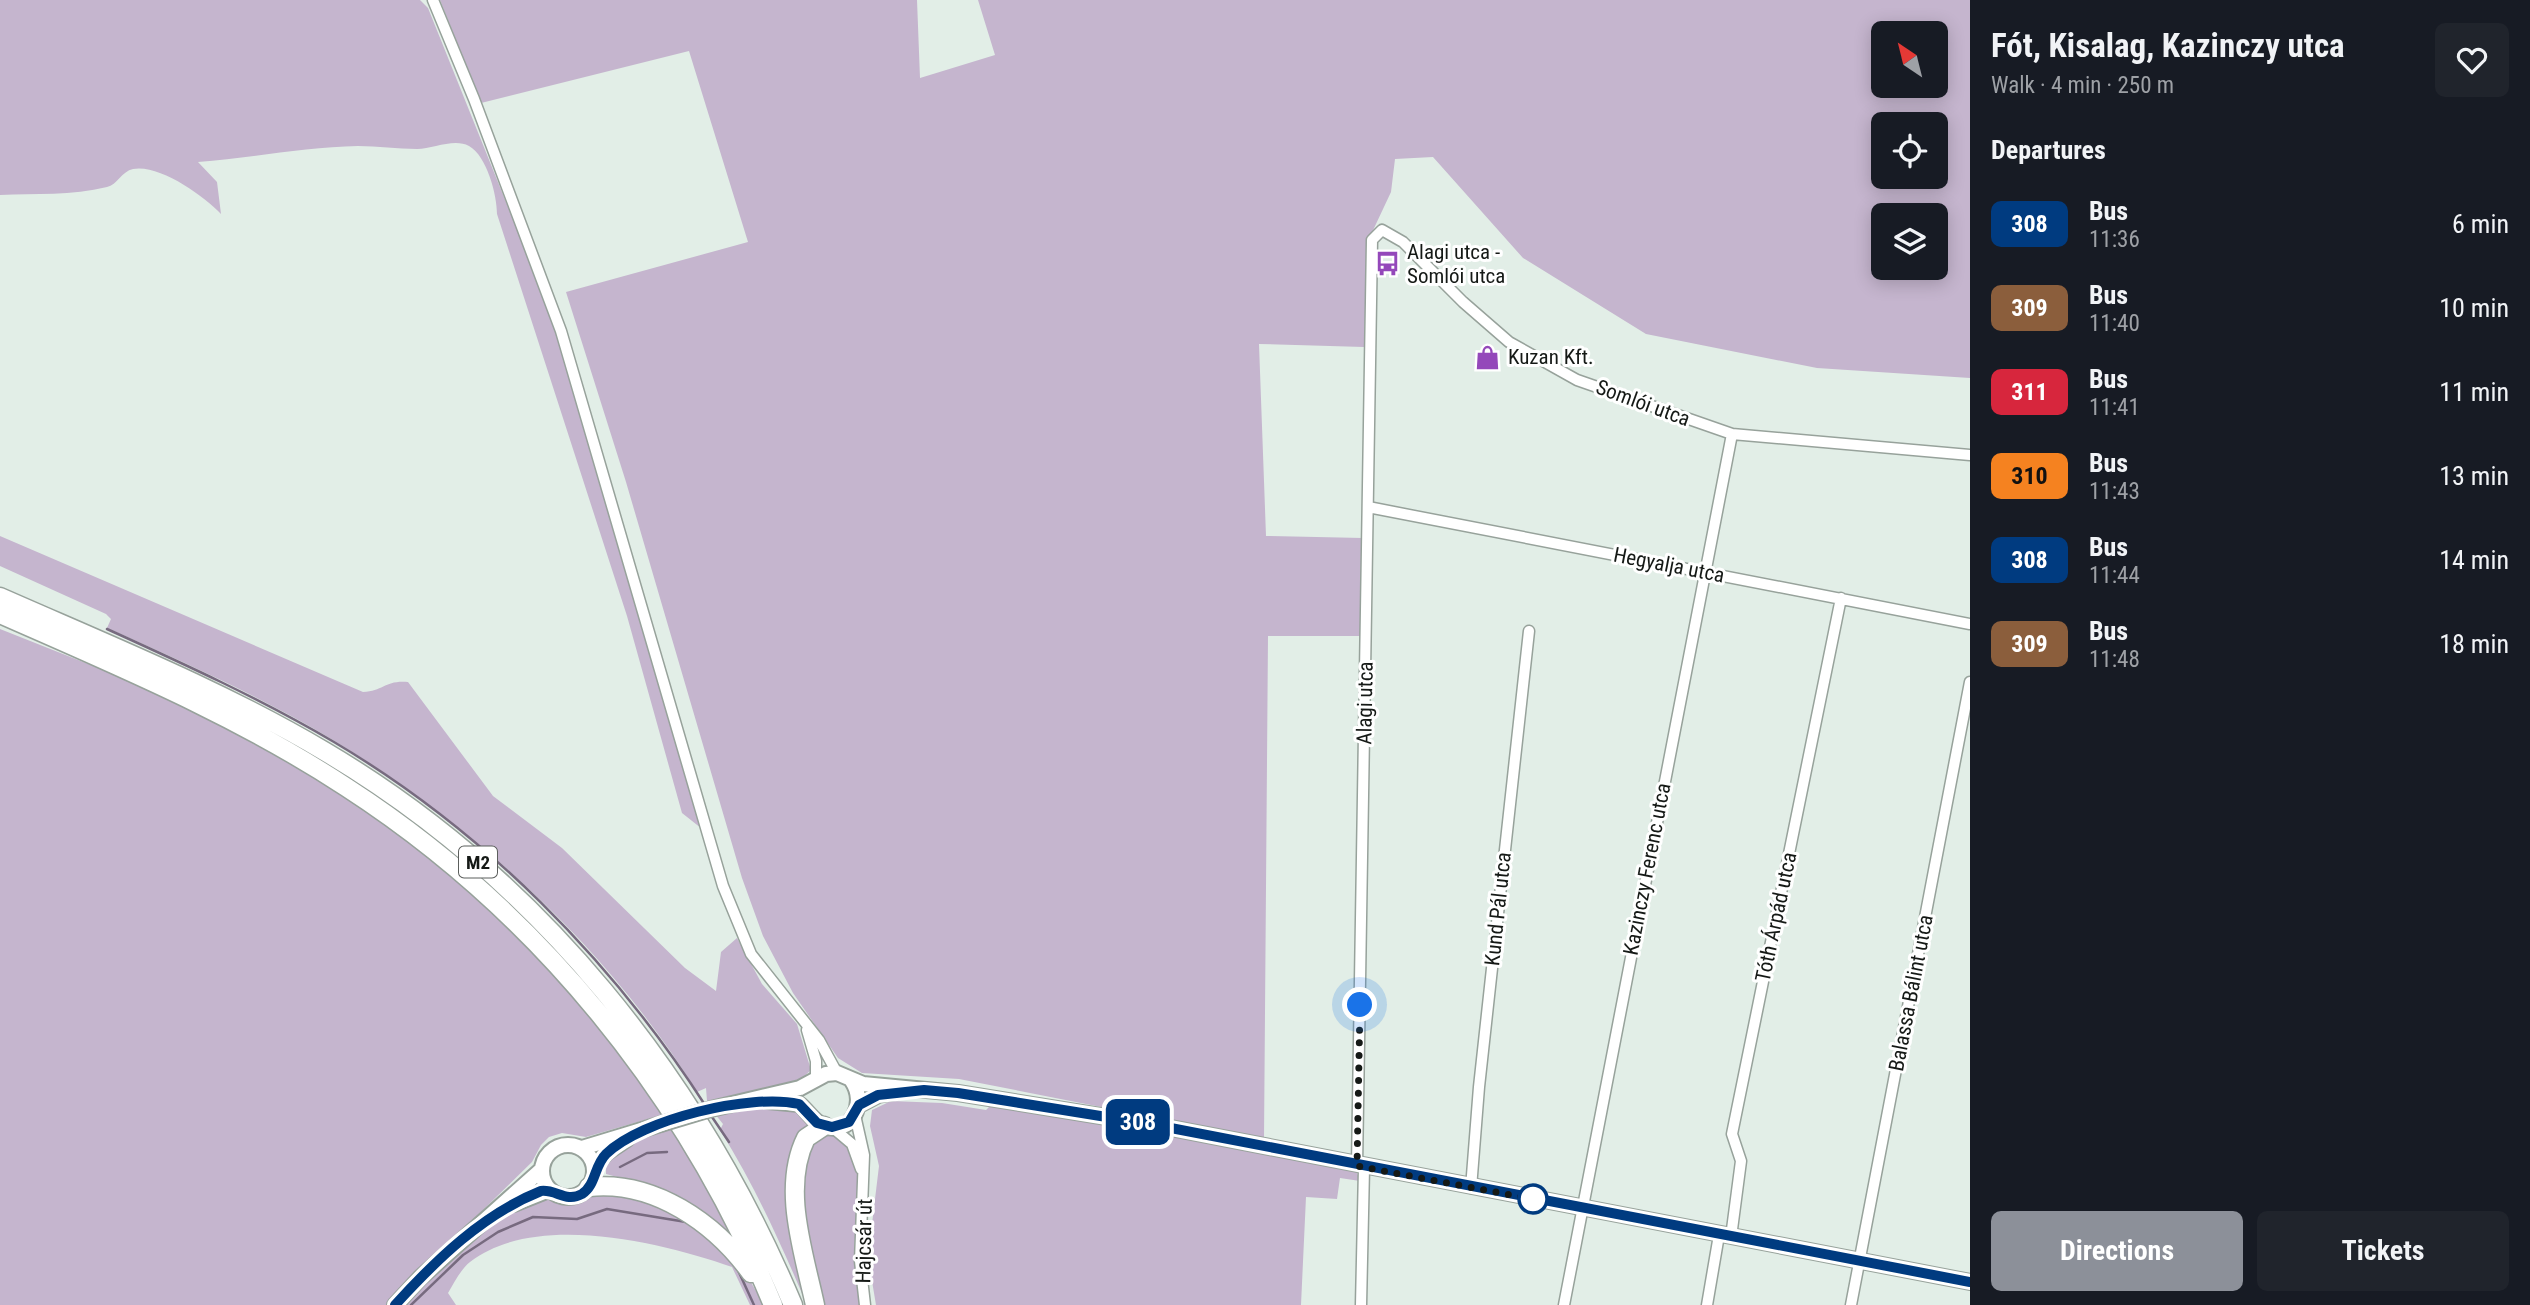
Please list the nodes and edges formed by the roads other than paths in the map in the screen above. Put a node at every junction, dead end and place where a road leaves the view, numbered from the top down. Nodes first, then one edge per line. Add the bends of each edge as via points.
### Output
1 (433, 0) edge
2 (1372, 240) joint
3 (1731, 434) junction
4 (1970, 455) edge
5 (1368, 507) junction
6 (1705, 573) junction
7 (0, 597) edge
8 (1841, 598) junction
9 (0, 614) edge
10 (1970, 624) edge
11 (1529, 631) dead end
12 (1970, 682) edge
13 (803, 1020) junction
14 (837, 1073) junction
15 (852, 1081) junction
16 (813, 1082) junction
17 (924, 1090) junction
18 (745, 1101) junction
19 (858, 1110) junction
20 (807, 1111) junction
21 (828, 1127) junction
22 (637, 1133) junction
23 (582, 1148) junction
24 (1360, 1167) junction
25 (594, 1168) junction
26 (541, 1170) junction
27 (864, 1176) junction
28 (589, 1187) junction
29 (1471, 1188) junction
30 (549, 1190) junction
31 (1582, 1209) junction
32 (495, 1214) junction
33 (1725, 1236) junction
34 (1860, 1261) junction
35 (1970, 1282) edge
36 (772, 1303) edge
37 (395, 1305) edge
38 (793, 1305) edge
39 (814, 1305) edge
40 (865, 1305) edge
41 (1361, 1305) edge
42 (1564, 1305) edge
43 (1707, 1305) edge
44 (1851, 1305) edge

1 - 13 street via 561,331 723,886 751,954
2 - 3 street, Somlói utca via 1382,230 1403,242 1463,302 1536,360 1577,380
2 - 5 street, Alagi utca
3 - 4 street, Somlói utca
3 - 6 street, Kazinczy Ferenc utca
5 - 6 street, Hegyalja utca
5 - 24 street, Alagi utca
6 - 8 street, Hegyalja utca
6 - 31 street, Kazinczy Ferenc utca
7 - 38 highway, M2 via 219,695 326,752 414,811 516,896 604,989 674,1080 746,1201
8 - 10 street, Hegyalja utca
8 - 33 street, Tóth Árpád utca via 1732,1134 1741,1161
9 - 36 highway, M2 via 148,680 279,747 402,826 504,911 589,1000 659,1092 711,1175
11 - 29 street, Kund Pál utca
12 - 34 street, Balassa Bálint utca
13 - 14 street
13 - 16 street via 813,1047
14 - 15 street
14 - 16 street
15 - 17 street
15 - 19 street
16 - 18 street
16 - 20 street via 807,1093
17 - 19 street via 878,1095
17 - 24 street via 1150,1124
18 - 20 street via 791,1102
18 - 22 street, bridge
19 - 21 street via 841,1126
19 - 27 street, Hajcsár út
20 - 21 street
21 - 27 street, Hajcsár út via 852,1144
21 - 39 highway via 806,1138 796,1173 798,1217
22 - 23 street
22 - 25 street via 606,1153
23 - 25 street
23 - 26 street via 569,1144 555,1148 545,1157
24 - 29 street
24 - 41 street, Alagi utca
25 - 28 street
26 - 30 street
26 - 32 street
27 - 40 street, Hajcsár út via 860,1261
28 - 30 street via 565,1198
28 - 36 highway via 630,1190 697,1218 735,1251
29 - 31 street
30 - 32 street
31 - 33 street
31 - 42 street, Kazinczy Ferenc utca
32 - 37 street
33 - 34 street
33 - 43 street, Tóth Árpád utca
34 - 35 street
34 - 44 street, Balassa Bálint utca

